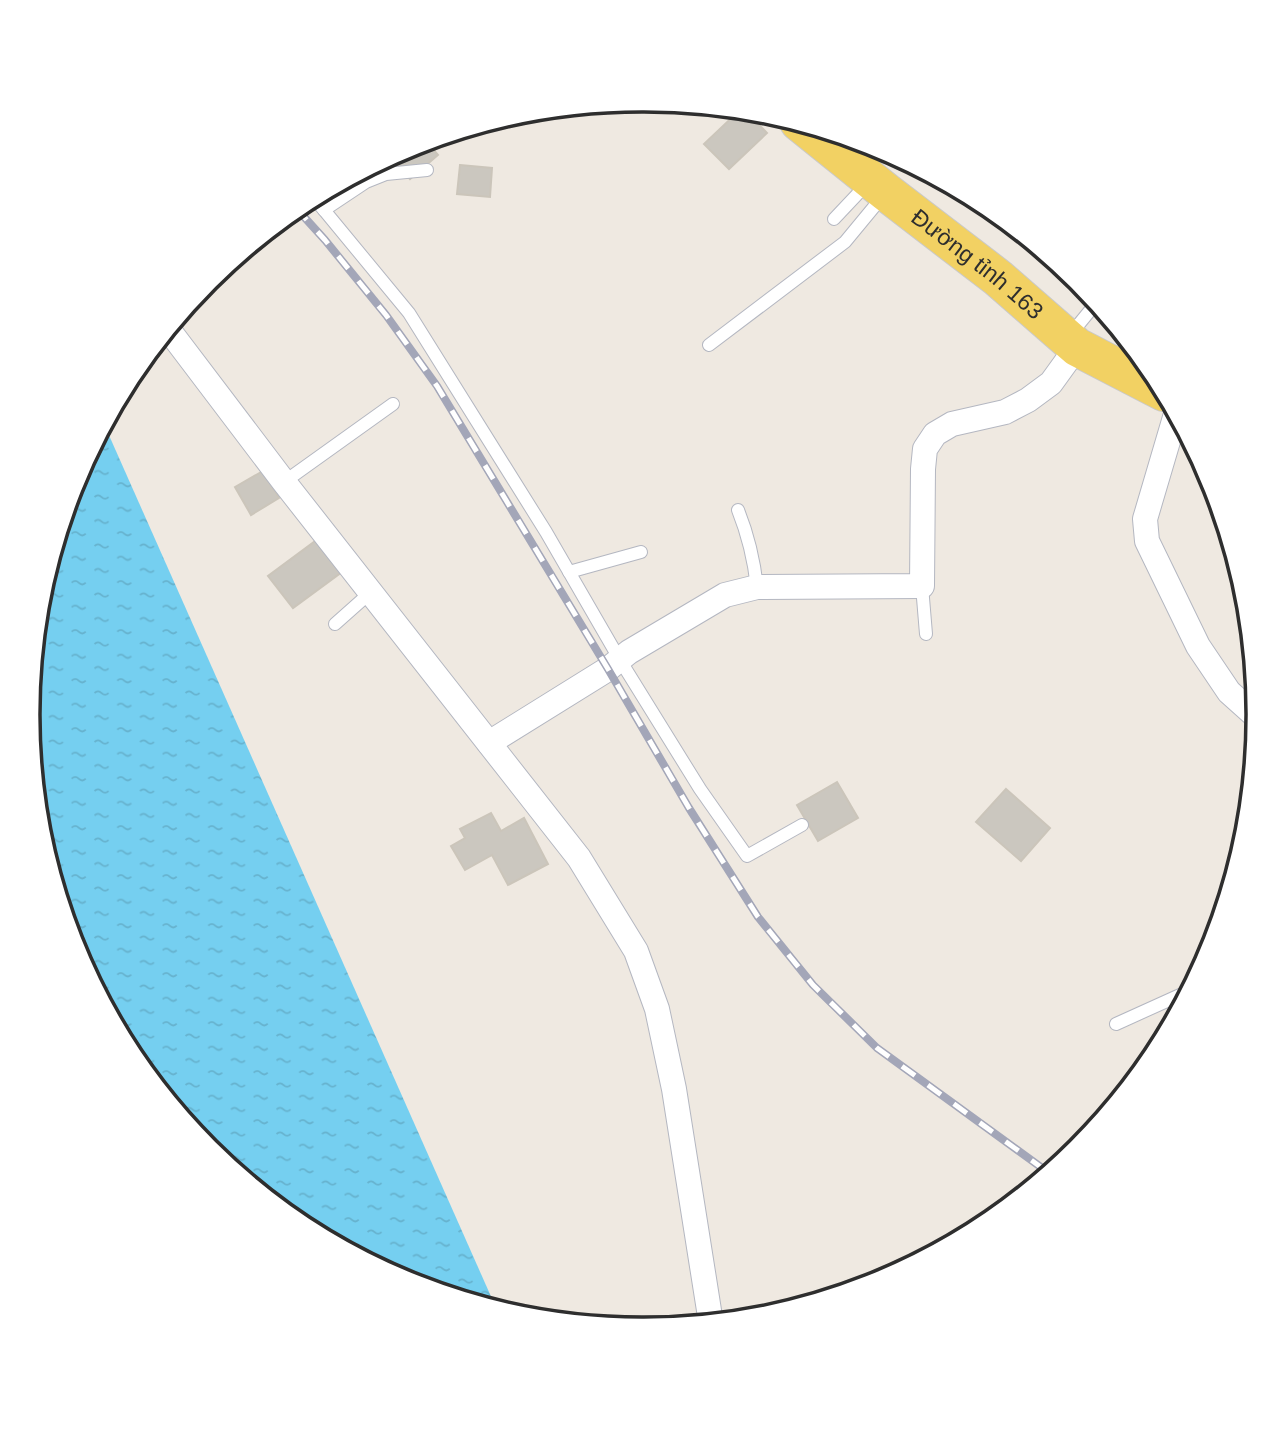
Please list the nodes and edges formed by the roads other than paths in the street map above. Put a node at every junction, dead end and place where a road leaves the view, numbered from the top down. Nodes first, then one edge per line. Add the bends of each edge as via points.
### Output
1 (827, 141) edge
2 (427, 170) dead end
3 (875, 173) edge
4 (320, 206) edge
5 (324, 210) junction
6 (834, 219) dead end
7 (1091, 312) edge
8 (174, 336) edge
9 (1072, 342) junction
10 (709, 345) dead end
11 (1145, 382) edge
12 (393, 404) dead end
13 (1172, 426) edge
14 (284, 482) junction
15 (738, 510) dead end
16 (641, 552) dead end
17 (569, 572) junction
18 (922, 586) junction
19 (757, 587) junction
20 (371, 592) junction
21 (335, 624) dead end
22 (926, 634) dead end
23 (620, 660) junction
24 (1246, 706) edge
25 (489, 743) junction
26 (802, 825) dead end
27 (1175, 997) edge
28 (1116, 1024) dead end
29 (709, 1313) edge

1 - 3 main road, Đường tỉnh 163
2 - 5 lane via 386,174
3 - 6 lane
3 - 9 main road, Đường tỉnh 163
3 - 10 lane via 867,218 845,242
4 - 5 lane
5 - 17 lane via 409,313
7 - 9 lane
8 - 14 street
9 - 11 main road, Đường tỉnh 163
9 - 18 street via 1051,383 1028,400 1005,412 951,424 935,434 925,449
12 - 14 lane
13 - 24 street via 1145,519 1147,541 1198,646
14 - 20 street
15 - 19 lane via 753,556
16 - 17 lane
17 - 23 lane
18 - 19 street
18 - 22 lane
19 - 23 street via 725,595
20 - 21 lane
20 - 25 street
23 - 25 street
23 - 26 lane via 747,856
25 - 29 street via 579,858 636,951 657,1009 674,1089
27 - 28 lane

